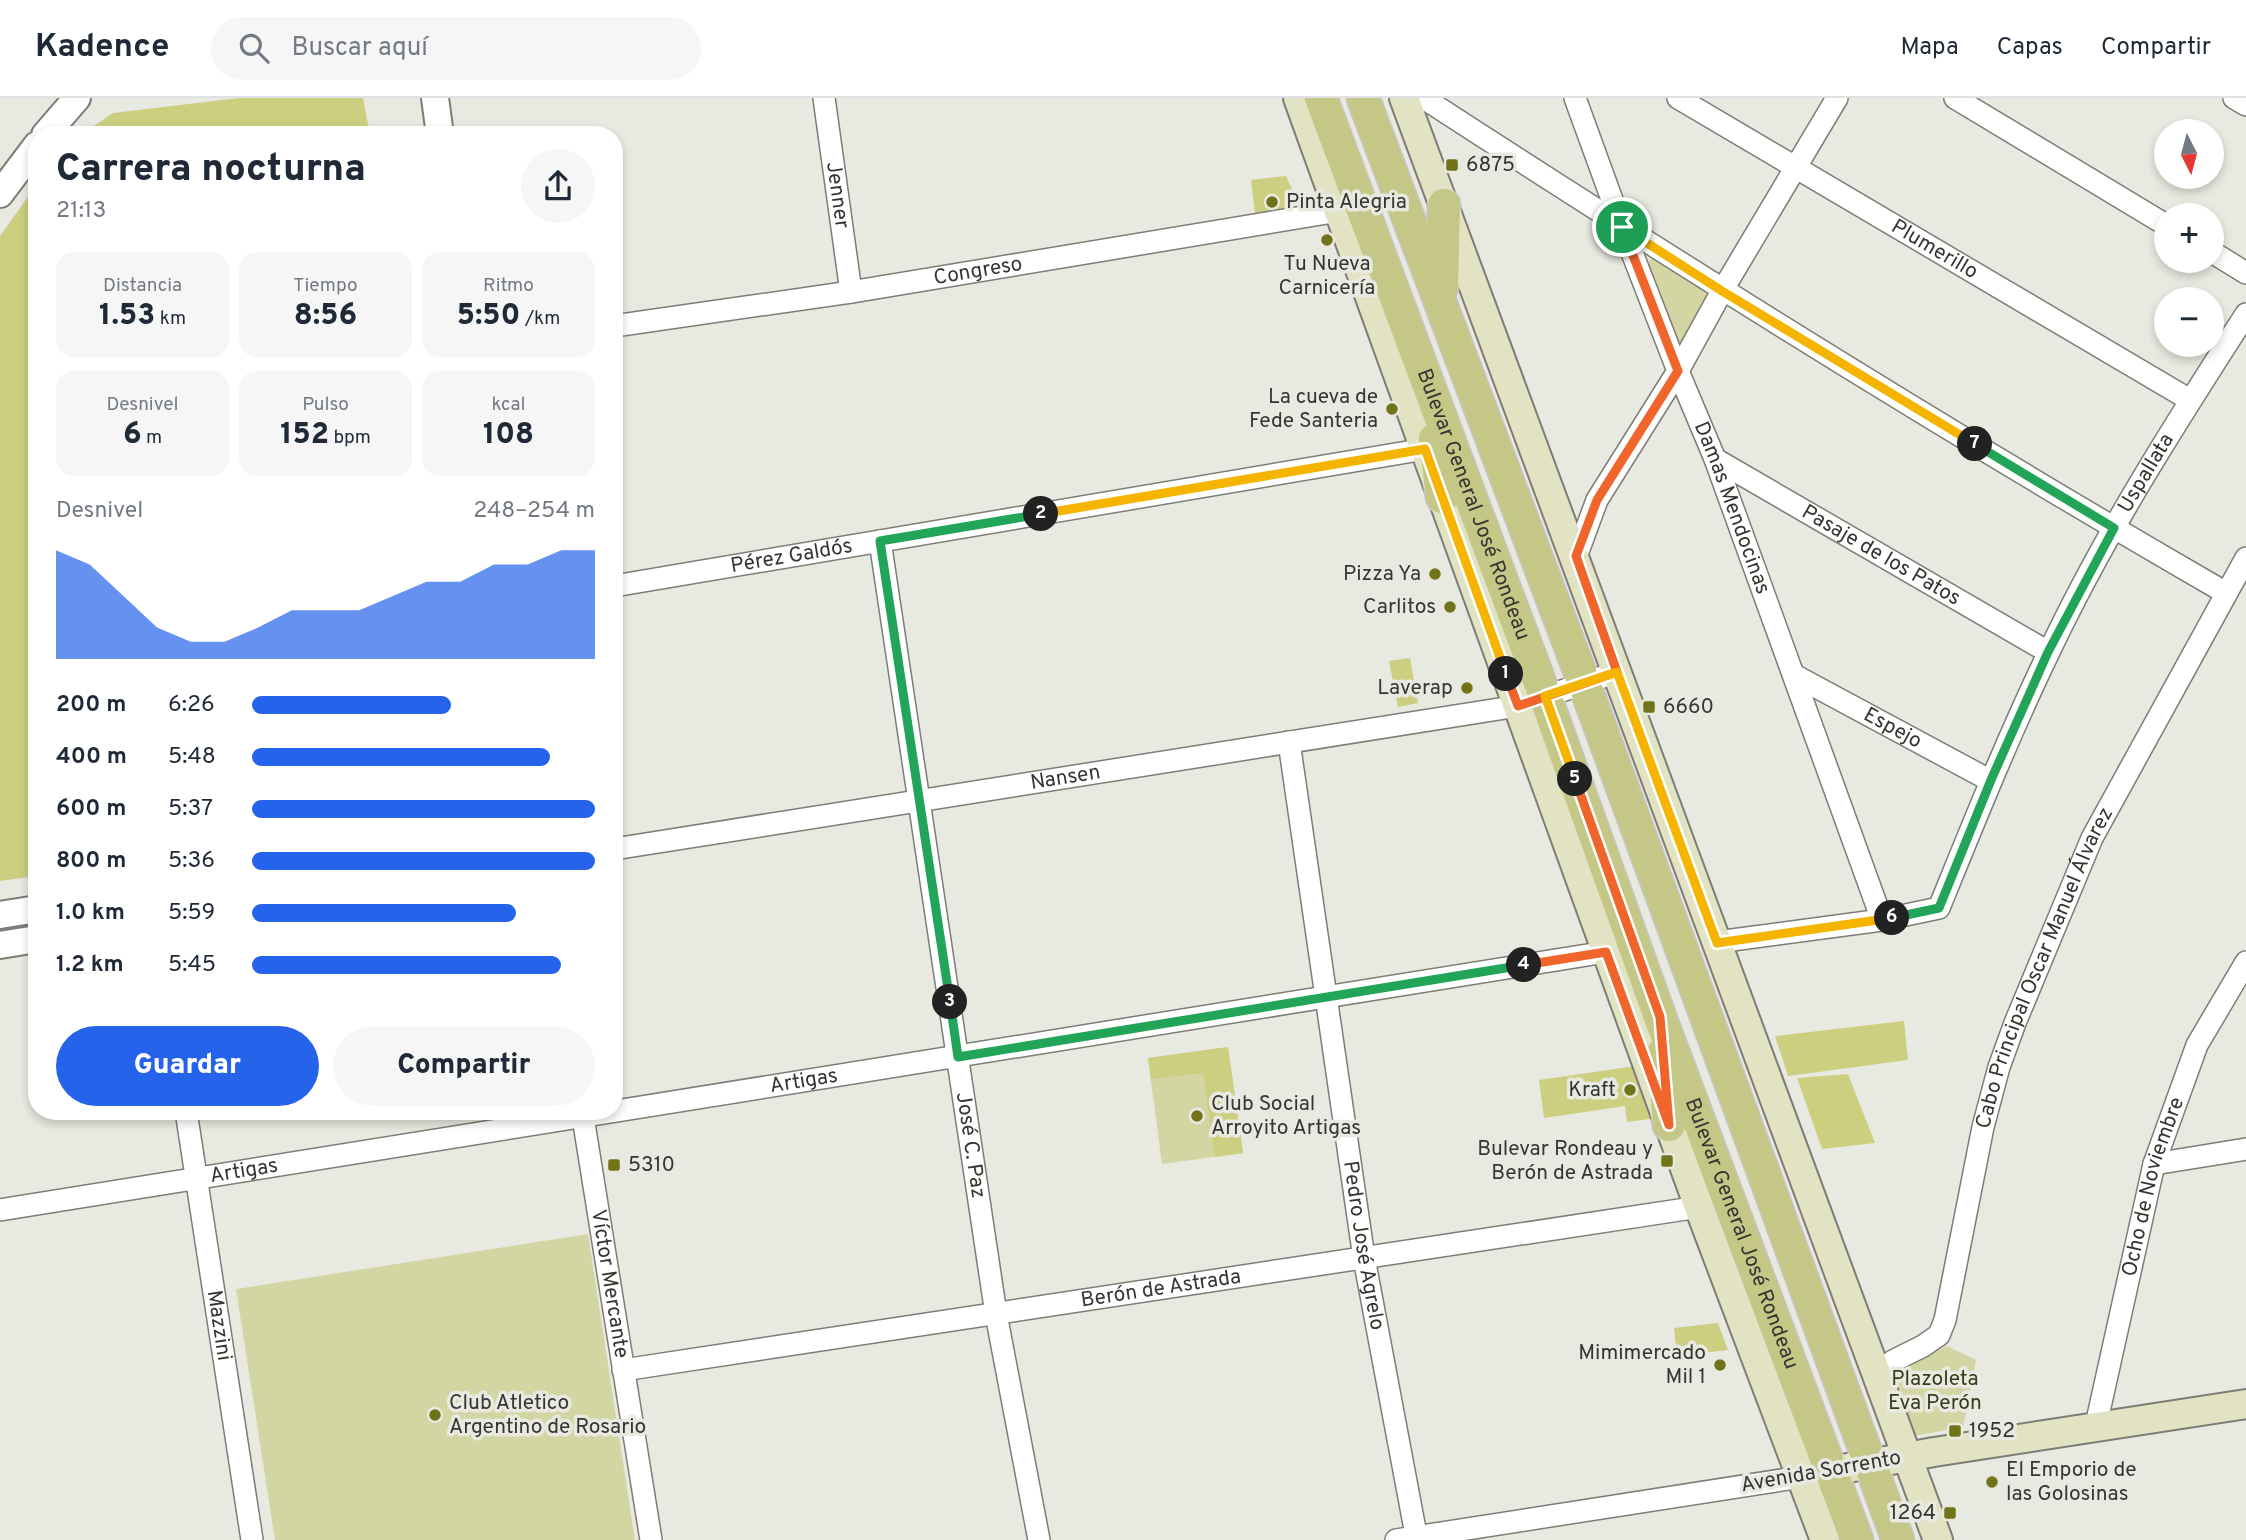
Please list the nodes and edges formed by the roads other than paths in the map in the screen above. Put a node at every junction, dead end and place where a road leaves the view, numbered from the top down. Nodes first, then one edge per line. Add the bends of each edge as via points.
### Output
1 (77, 98) edge
2 (435, 98) edge
3 (824, 98) edge
4 (1298, 98) edge
5 (1321, 98) edge
6 (1363, 98) edge
7 (1575, 98) edge
8 (1678, 98) edge
9 (1838, 98) edge
10 (1955, 98) edge
11 (2234, 98) edge
12 (1405, 101) edge
13 (2246, 105) edge
14 (53, 126) edge
15 (439, 126) edge
16 (28, 157) edge
17 (1796, 168) junction
18 (0, 194) edge
19 (1444, 205) junction
20 (1339, 211) junction
21 (2154, 218) edge
22 (1622, 227) junction
23 (2224, 259) edge
24 (2246, 272) edge
25 (1722, 291) junction
26 (851, 292) junction
27 (1442, 303) junction
28 (2246, 314) edge
29 (623, 325) edge
30 (1678, 371) junction
31 (1428, 386) junction
32 (2190, 401) junction
33 (1425, 449) junction
34 (1715, 459) junction
35 (1442, 497) junction
36 (2114, 528) junction
37 (880, 541) junction
38 (2246, 558) edge
39 (623, 584) edge
40 (1584, 584) junction
41 (2226, 593) junction
42 (2048, 652) junction
43 (1617, 672) junction
44 (1794, 676) junction
45 (1584, 683) junction
46 (1532, 701) junction
47 (1289, 742) junction
48 (1991, 780) junction
49 (919, 801) junction
50 (623, 848) edge
51 (28, 910) edge
52 (0, 915) edge
53 (1882, 920) junction
54 (28, 940) edge
55 (1717, 943) junction
56 (0, 945) edge
57 (1606, 952) junction
58 (2246, 962) edge
59 (1327, 997) junction
60 (1660, 1017) junction
61 (958, 1057) junction
62 (623, 1108) edge
63 (187, 1120) edge
64 (546, 1120) edge
65 (583, 1120) edge
66 (1669, 1125) junction
67 (2246, 1149) edge
68 (2154, 1164) junction
69 (197, 1179) junction
70 (1699, 1207) junction
71 (0, 1210) edge
72 (1364, 1258) junction
73 (996, 1314) junction
74 (624, 1370) junction
75 (1877, 1374) junction
76 (2246, 1404) edge
77 (2096, 1425) junction
78 (1908, 1457) junction
79 (1870, 1464) junction
80 (1832, 1472) junction
81 (1801, 1477) junction
82 (1410, 1539) edge
83 (252, 1540) edge
84 (651, 1540) edge
85 (1039, 1540) edge
86 (1825, 1540) edge
87 (1857, 1540) edge
88 (1898, 1540) edge
89 (1938, 1540) edge

1 - 14 street
2 - 15 street
3 - 26 street, Jenner
4 - 20 main road, Bulevar General José Rondeau
5 - 31 main road, Bulevar General José Rondeau
6 - 27 main road, Bulevar General José Rondeau
7 - 22 street, Damas Mendocinas
8 - 17 street, Plumerillo
9 - 17 street
10 - 21 street
11 - 13 street
12 - 19 main road
12 - 22 street via 1425,99
16 - 18 street
17 - 25 street
17 - 32 street, Plumerillo
19 - 27 main road
19 - 40 main road
20 - 26 street, Congreso
20 - 33 main road, Bulevar General José Rondeau
22 - 25 street
22 - 30 street, Damas Mendocinas
23 - 24 street
25 - 30 street
25 - 36 street
26 - 29 street, Congreso
27 - 45 main road, Bulevar General José Rondeau
28 - 32 street, Uspallata
30 - 34 street, Damas Mendocinas
30 - 40 street via 1597,500 1576,556
31 - 35 main road
31 - 46 main road, Bulevar General José Rondeau
32 - 36 street, Uspallata
33 - 35 main road, Bulevar General José Rondeau
33 - 37 street, Pérez Galdós
34 - 42 street, Pasaje de los Patos
34 - 44 street, Damas Mendocinas
35 - 46 main road, Bulevar General José Rondeau
36 - 41 street
36 - 42 street, Uspallata
37 - 39 street, Pérez Galdós
37 - 49 street, José C. Paz
38 - 41 street, Cabo Principal Oscar Manuel Álvarez
40 - 43 main road
41 - 75 street, Cabo Principal Oscar Manuel Álvarez via 2092,838 2015,1023 1983,1127 1939,1335
42 - 48 street, Uspallata
43 - 45 street, Nansen
43 - 55 main road
44 - 48 street, Espejo
44 - 53 street, Damas Mendocinas
45 - 46 street, Nansen
45 - 79 main road, Bulevar General José Rondeau
46 - 47 street, Nansen
46 - 57 main road, Bulevar General José Rondeau
46 - 60 main road, Bulevar General José Rondeau
47 - 49 street, Nansen
47 - 59 street, Pedro José Agrelo
48 - 53 street, Uspallata via 1939,908
49 - 50 street, Nansen
49 - 61 street, José C. Paz
51 - 52 street
53 - 55 street
54 - 56 street
55 - 75 main road
57 - 59 street, Artigas
57 - 66 main road, Bulevar General José Rondeau
58 - 68 street, Ocho de Noviembre via 2197,1045
59 - 61 street, Artigas
59 - 72 street, Pedro José Agrelo
60 - 66 main road
60 - 80 main road, Bulevar General José Rondeau
61 - 62 street, Artigas
61 - 73 street, José C. Paz
63 - 69 street, Mazzini
64 - 69 street, Artigas
65 - 74 street, Víctor Mercante
66 - 70 main road, Bulevar General José Rondeau
67 - 68 street
68 - 77 street, Ocho de Noviembre
69 - 71 street, Artigas
69 - 83 street, Mazzini
70 - 72 street, Berón de Astrada
70 - 81 main road, Bulevar General José Rondeau
72 - 73 street, Berón de Astrada
72 - 82 street, Pedro José Agrelo
73 - 74 street, Berón de Astrada
73 - 85 street, José C. Paz
74 - 84 street, Víctor Mercante
75 - 78 main road
76 - 77 main road, Avenida Sorrento
77 - 78 main road, Avenida Sorrento
78 - 79 main road, Avenida Sorrento
78 - 89 main road
79 - 80 main road, Avenida Sorrento
79 - 88 main road, Bulevar General José Rondeau
80 - 81 main road, Avenida Sorrento
80 - 87 main road, Bulevar General José Rondeau
81 - 82 street, Avenida Sorrento
81 - 86 main road, Bulevar General José Rondeau

